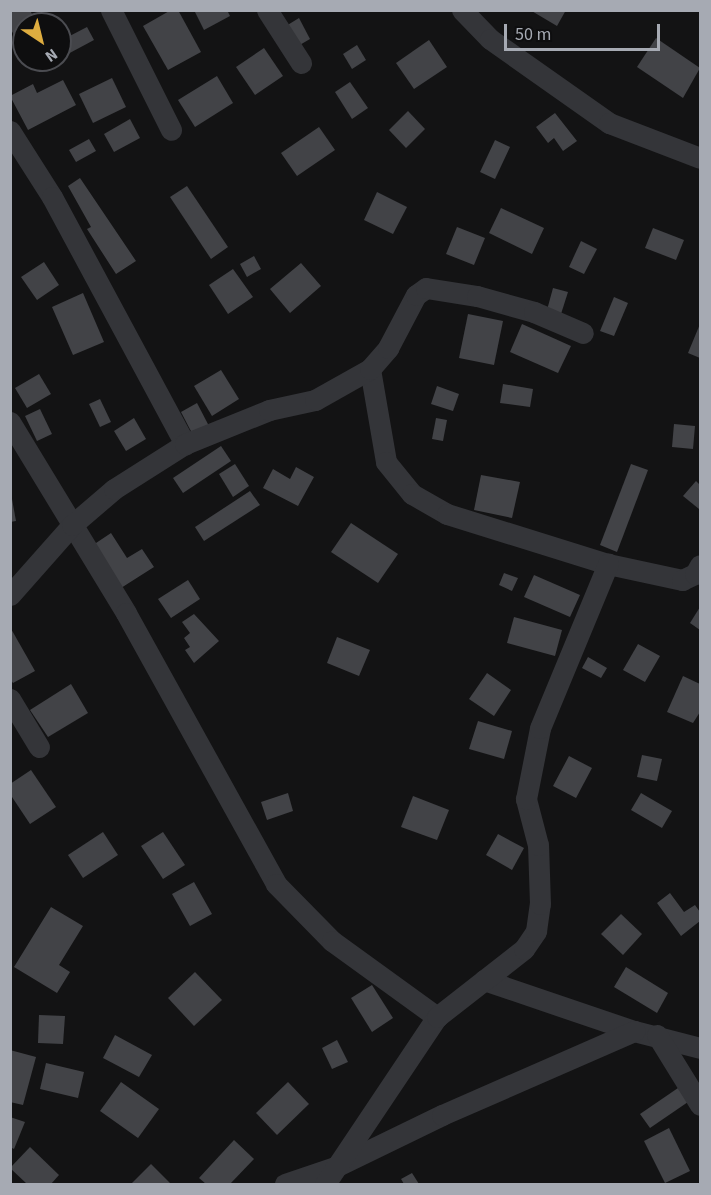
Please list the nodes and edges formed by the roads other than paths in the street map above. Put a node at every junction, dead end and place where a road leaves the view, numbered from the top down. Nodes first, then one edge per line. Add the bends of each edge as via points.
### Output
1 (111, 10) edge
2 (267, 10) edge
3 (462, 10) edge
4 (301, 63) dead end
5 (171, 130) dead end
6 (10, 131) edge
7 (700, 158) edge
8 (583, 333) dead end
9 (370, 369) junction
10 (10, 422) edge
11 (185, 444) junction
12 (72, 525) junction
13 (608, 564) junction
14 (700, 565) edge
15 (10, 595) edge
16 (10, 699) edge
17 (39, 747) dead end
18 (484, 980) junction
19 (437, 1017) junction
20 (633, 1031) junction
21 (657, 1035) junction
22 (700, 1048) edge
23 (700, 1105) edge
24 (330, 1176) edge
25 (285, 1185) edge

1 - 5 street
2 - 4 street
3 - 7 street via 489,39 609,123
6 - 11 street via 52,197
8 - 9 street via 534,312 477,296 426,288 416,294 388,348
9 - 11 street via 315,400 269,410
9 - 13 street via 386,462 412,494 447,514
10 - 12 street
11 - 12 street via 114,489
12 - 15 street
12 - 19 street via 242,817 276,884 332,942
13 - 14 street via 681,580 695,574
13 - 18 street via 540,728 526,799 538,845 540,904 536,931 524,949
16 - 17 street
18 - 19 street
18 - 20 street
19 - 24 street
20 - 21 street
20 - 24 street via 442,1115
21 - 22 street
21 - 23 street
24 - 25 street

